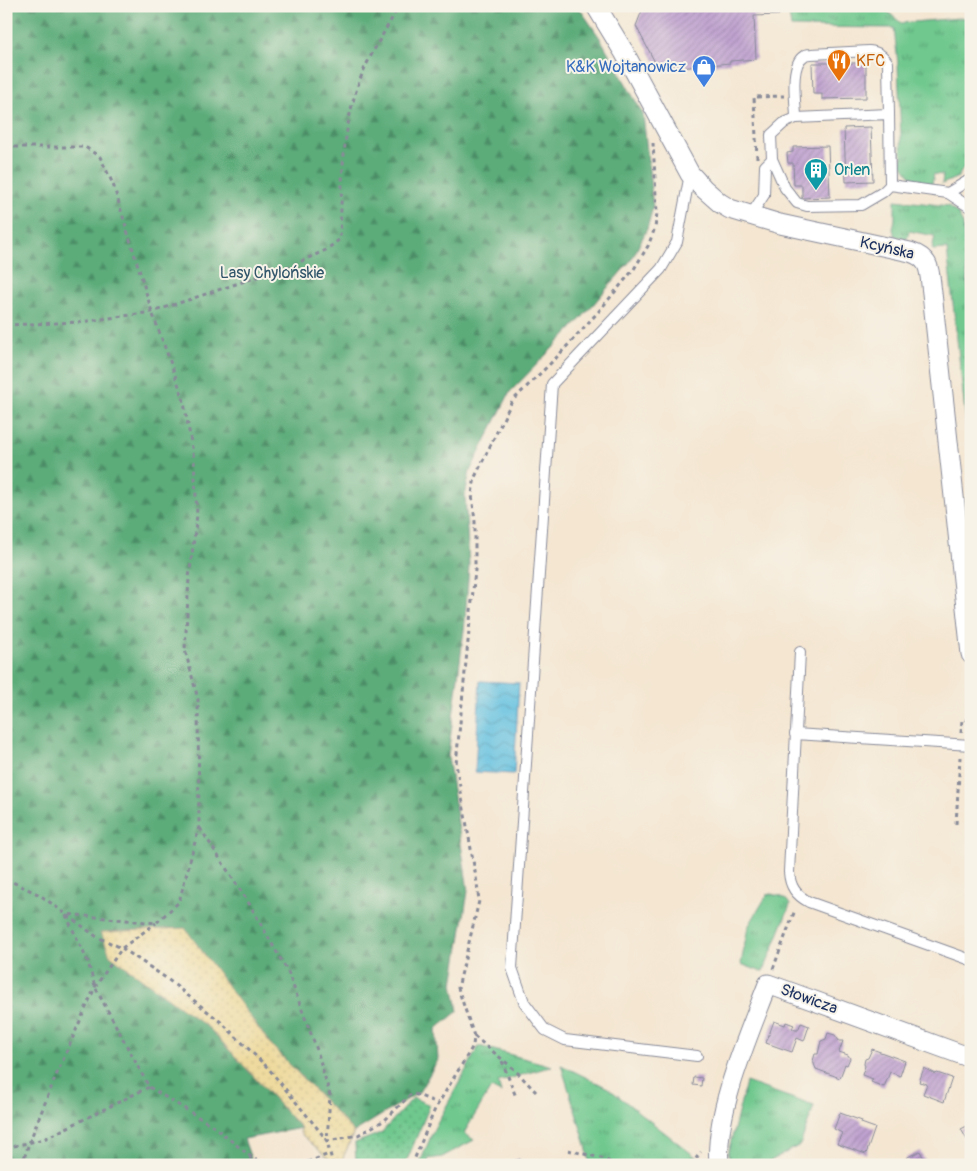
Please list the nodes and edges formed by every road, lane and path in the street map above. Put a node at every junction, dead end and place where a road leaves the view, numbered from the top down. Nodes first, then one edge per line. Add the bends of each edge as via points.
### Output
1 (399, 6) edge
2 (596, 6) edge
3 (795, 95) junction
4 (889, 114) junction
5 (796, 118) junction
6 (652, 136) dead end
7 (6, 147) edge
8 (772, 159) junction
9 (757, 165) dead end
10 (690, 174) junction
11 (971, 179) edge
12 (890, 186) junction
13 (948, 193) junction
14 (971, 208) edge
15 (750, 216) junction
16 (152, 312) junction
17 (6, 325) edge
18 (800, 652) dead end
19 (971, 654) edge
20 (971, 719) edge
21 (796, 734) junction
22 (966, 744) edge
23 (956, 824) dead end
24 (199, 827) junction
25 (6, 879) edge
26 (796, 910) dead end
27 (66, 914) junction
28 (156, 923) junction
29 (122, 948) junction
30 (971, 960) edge
31 (768, 984) junction
32 (95, 987) junction
33 (474, 1036) junction
34 (697, 1056) dead end
35 (500, 1058) junction
36 (971, 1058) edge
37 (149, 1087) junction
38 (536, 1092) dead end
39 (516, 1098) dead end
40 (438, 1103) junction
41 (327, 1141) junction
42 (29, 1143) junction
43 (6, 1148) edge
44 (568, 1150) dead end
45 (329, 1154) junction
46 (250, 1156) junction
47 (22, 1165) edge
48 (252, 1165) edge
49 (264, 1165) edge
50 (300, 1165) edge
51 (333, 1165) edge
52 (412, 1165) edge
53 (614, 1165) edge
54 (719, 1165) edge

1 - 16 path via 362,74 351,104 344,148 340,239 326,250 294,265
2 - 10 street, Kcyńska
3 - 4 lane via 796,71 803,56 877,52 888,63
3 - 5 lane
3 - 9 path via 754,97
4 - 5 lane
4 - 12 lane
5 - 8 lane via 784,123 771,135
6 - 33 path via 657,213 648,246 634,269 599,311 512,400 476,477 472,494 475,570 456,764 479,901 458,988
7 - 16 path via 85,147 100,157 113,184
8 - 12 lane via 784,188 797,202 807,206 861,205
8 - 15 lane via 765,166 764,195
10 - 15 street, Kcyńska via 720,203
10 - 34 lane via 677,242 661,269 552,384 512,968 524,1002 545,1030 565,1040
11 - 13 lane
12 - 13 lane
13 - 14 lane
15 - 19 street, Kcyńska via 910,252 926,261
16 - 17 path via 81,322
16 - 24 path via 184,397 194,459 197,514 185,650 198,699
18 - 21 lane
20 - 22 path via 962,720
21 - 22 lane
21 - 30 lane via 789,872 796,893 809,902
22 - 23 path
24 - 28 path via 179,902
24 - 41 path via 250,905 288,972 318,1050 330,1096
25 - 27 path via 40,895
26 - 31 path
27 - 28 path
27 - 29 path via 97,937
27 - 32 path via 88,962
28 - 29 path
29 - 32 path
29 - 41 path via 222,1023 269,1069
31 - 36 street, Słowicza
31 - 54 street, Słowicza via 732,1084 720,1136
32 - 37 path
32 - 42 path
33 - 35 path
33 - 40 path via 473,1046
35 - 38 path
35 - 39 path
37 - 42 path via 44,1139
37 - 46 path via 212,1126
40 - 41 path via 412,1093 385,1120 358,1135
40 - 52 path
41 - 45 path
42 - 43 path
42 - 47 path
44 - 53 path via 604,1159
45 - 50 path
45 - 51 path
46 - 48 path
46 - 49 path

